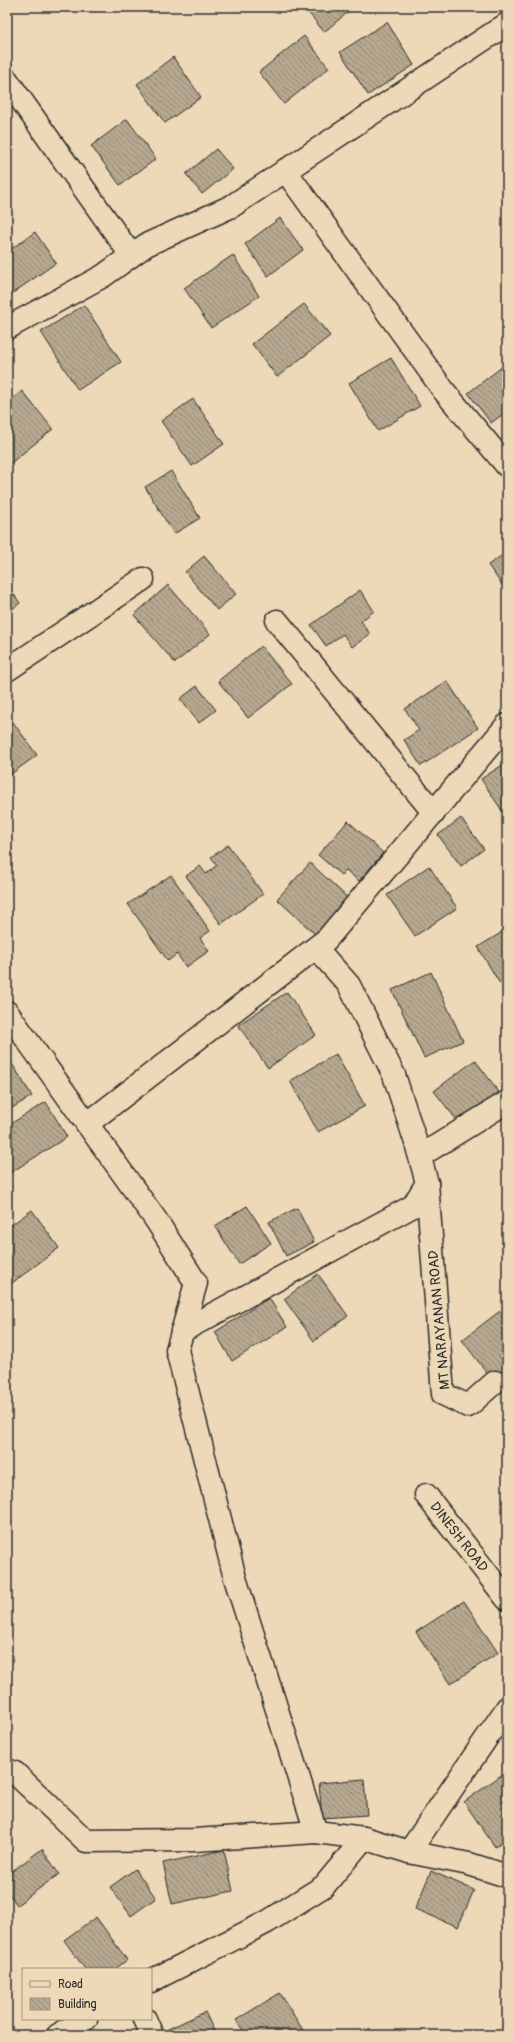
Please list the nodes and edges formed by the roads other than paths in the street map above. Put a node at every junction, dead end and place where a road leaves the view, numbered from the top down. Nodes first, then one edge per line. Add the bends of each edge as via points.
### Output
1 (507, 24) edge
2 (7, 80) edge
3 (285, 170) junction
4 (131, 256) junction
5 (7, 328) edge
6 (507, 466) edge
7 (143, 579) dead end
8 (277, 621) dead end
9 (7, 670) edge
10 (507, 725) edge
11 (434, 813) junction
12 (316, 948) junction
13 (7, 1012) edge
14 (507, 1102) edge
15 (87, 1124) junction
16 (420, 1156) junction
17 (427, 1184) junction
18 (182, 1331) junction
19 (495, 1382) dead end
20 (426, 1495) dead end
21 (507, 1598) edge
22 (507, 1708) edge
23 (7, 1770) edge
24 (316, 1832) junction
25 (364, 1838) junction
26 (409, 1852) junction
27 (507, 1876) edge
28 (152, 1980) edge
29 (84, 2020) edge
30 (145, 2020) edge
31 (58, 2035) edge
32 (152, 2035) edge

1 - 3 street
2 - 4 street
3 - 4 street via 232,206 146,245
3 - 6 street via 444,391
4 - 5 street via 103,276
7 - 9 street
8 - 11 street
10 - 11 street
11 - 12 street via 327,939
12 - 15 street
12 - 16 street via 349,985 394,1075
13 - 15 street
14 - 16 street
15 - 18 street via 156,1220 196,1283
16 - 17 street
17 - 18 street via 413,1206
17 - 19 street, MT NARAYANAN ROAD via 443,1394 468,1406
18 - 24 street via 177,1350 236,1578
20 - 21 street, DINESH ROAD
22 - 26 street
23 - 24 street via 15,1773 86,1841 195,1840
24 - 25 street
25 - 26 street
25 - 28 street via 324,1886 267,1922
26 - 27 street via 469,1864
29 - 31 street
30 - 32 street

